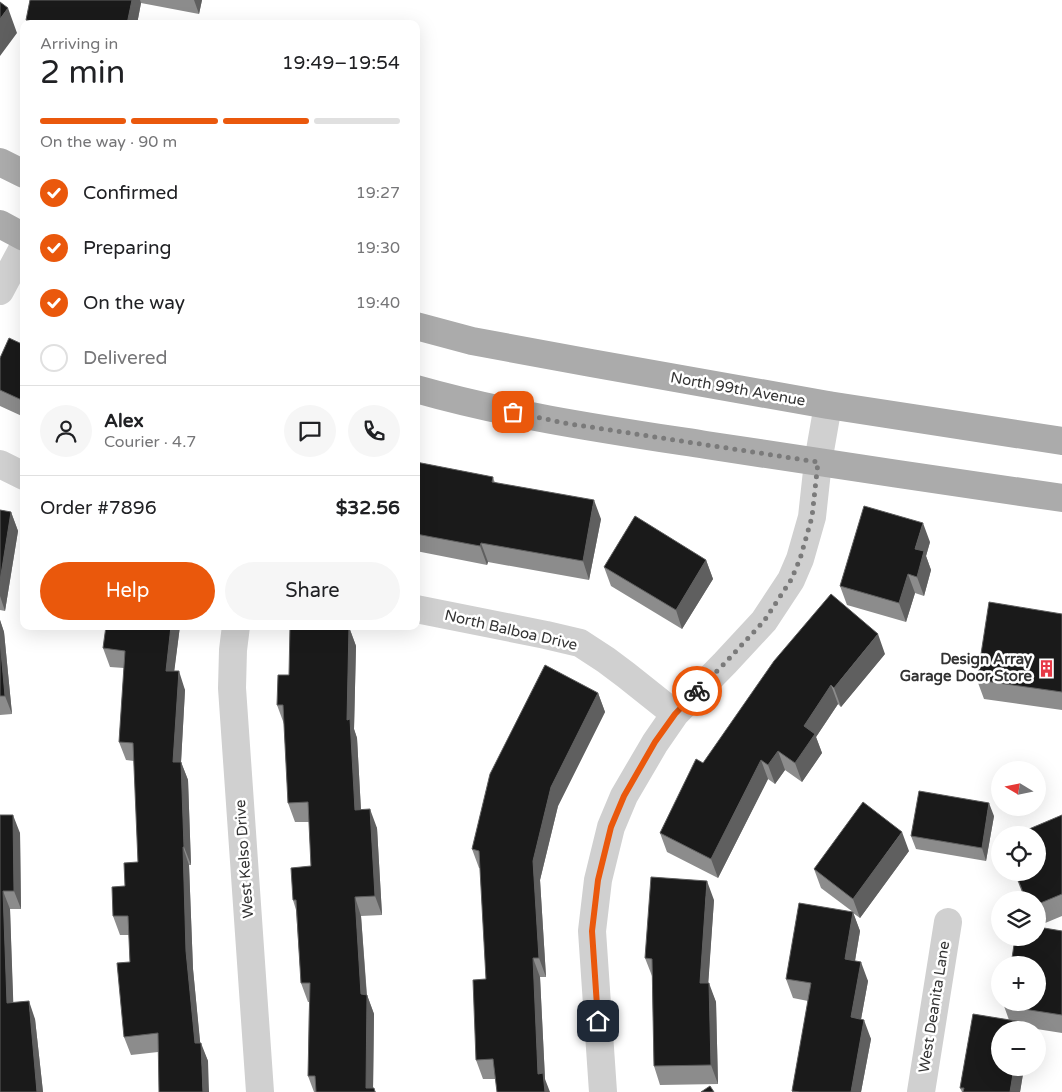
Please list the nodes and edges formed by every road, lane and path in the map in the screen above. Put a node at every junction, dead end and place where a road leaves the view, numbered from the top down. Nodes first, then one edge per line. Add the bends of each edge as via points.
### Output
1 (0, 162) edge
2 (20, 172) edge
3 (0, 224) edge
4 (20, 235) edge
5 (20, 254) edge
6 (0, 291) edge
7 (420, 327) edge
8 (420, 390) edge
9 (828, 405) junction
10 (1062, 441) edge
11 (818, 462) junction
12 (0, 464) edge
13 (20, 474) edge
14 (1062, 498) edge
15 (420, 610) edge
16 (236, 630) edge
17 (675, 714) junction
18 (948, 922) dead end
19 (260, 1092) edge
20 (603, 1092) edge
21 (921, 1092) edge

1 - 2 main road
3 - 4 main road
5 - 6 street
7 - 9 main road, North 99th Avenue via 472,341
8 - 11 main road via 564,423
9 - 10 main road, North 99th Avenue
9 - 11 street
11 - 14 main road
11 - 17 street via 812,517 791,580 764,621
12 - 13 street
15 - 17 street, North Balboa Drive via 580,643
16 - 19 street, West Kelso Drive via 232,688
17 - 20 street via 624,796 611,827 598,880 592,931
18 - 21 street, West Deanita Lane

